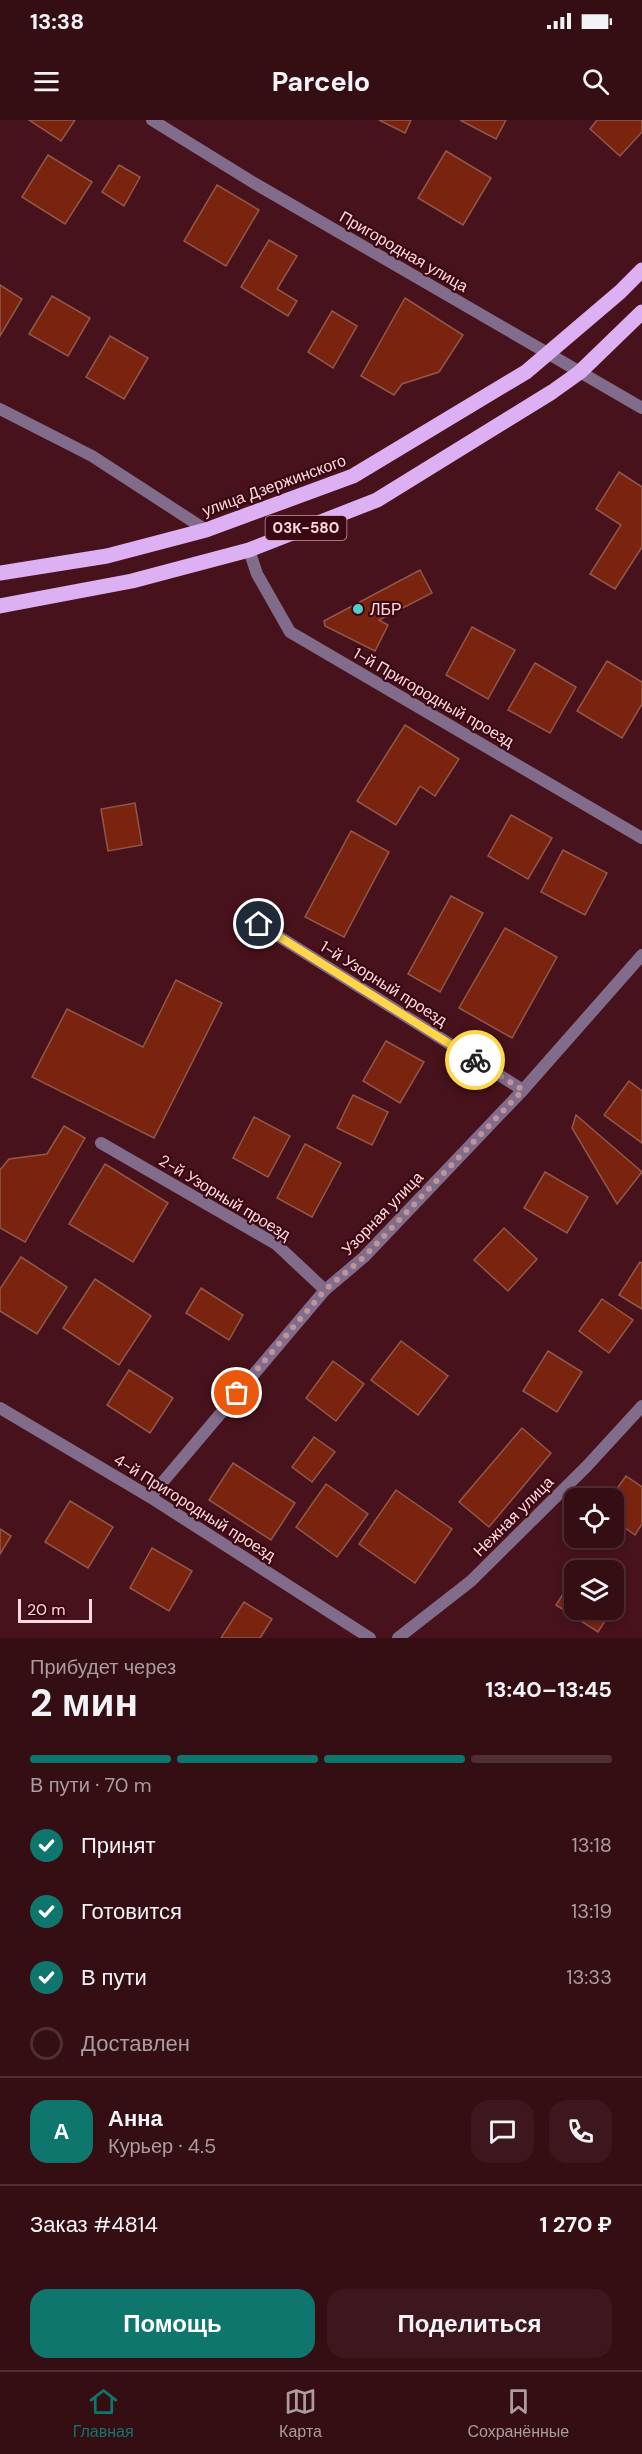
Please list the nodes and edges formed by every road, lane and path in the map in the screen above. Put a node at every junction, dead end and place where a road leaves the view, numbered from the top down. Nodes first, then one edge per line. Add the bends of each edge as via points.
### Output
1 (152, 120) edge
2 (642, 270) edge
3 (642, 312) edge
4 (549, 354) junction
5 (580, 372) junction
6 (642, 408) edge
7 (0, 409) edge
8 (206, 530) junction
9 (249, 550) junction
10 (0, 573) edge
11 (0, 606) edge
12 (642, 838) edge
13 (259, 924) dead end
14 (642, 955) edge
15 (523, 1090) junction
16 (101, 1143) dead end
17 (325, 1290) junction
18 (642, 1406) edge
19 (0, 1408) edge
20 (150, 1497) junction
21 (370, 1638) edge
22 (398, 1638) edge

1 - 4 street, Пригородная улица
2 - 4 main road, улица Дзержинского / 03К-580
3 - 5 main road, 03К-580
4 - 5 street, Пригородная улица
4 - 8 main road, улица Дзержинского / 03К-580 via 526,372 354,476
5 - 6 street, Пригородная улица
5 - 9 main road, 03К-580 via 377,500
7 - 8 street via 92,456
8 - 10 main road, улица Дзержинского / 03К-580 via 107,556
9 - 11 main road, 03К-580 via 132,581
9 - 12 street, 1-й Пригородный проезд via 257,574 290,632
13 - 15 street, 1-й Узорный проезд
14 - 15 street, Узорная улица
15 - 17 street, Узорная улица via 364,1257
16 - 17 street, 2-й Узорный проезд via 276,1244
17 - 20 street, Узорная улица
18 - 22 street, Нежная улица via 471,1581
19 - 20 street, 4-й Пригородный проезд
20 - 21 street, 4-й Пригородный проезд

